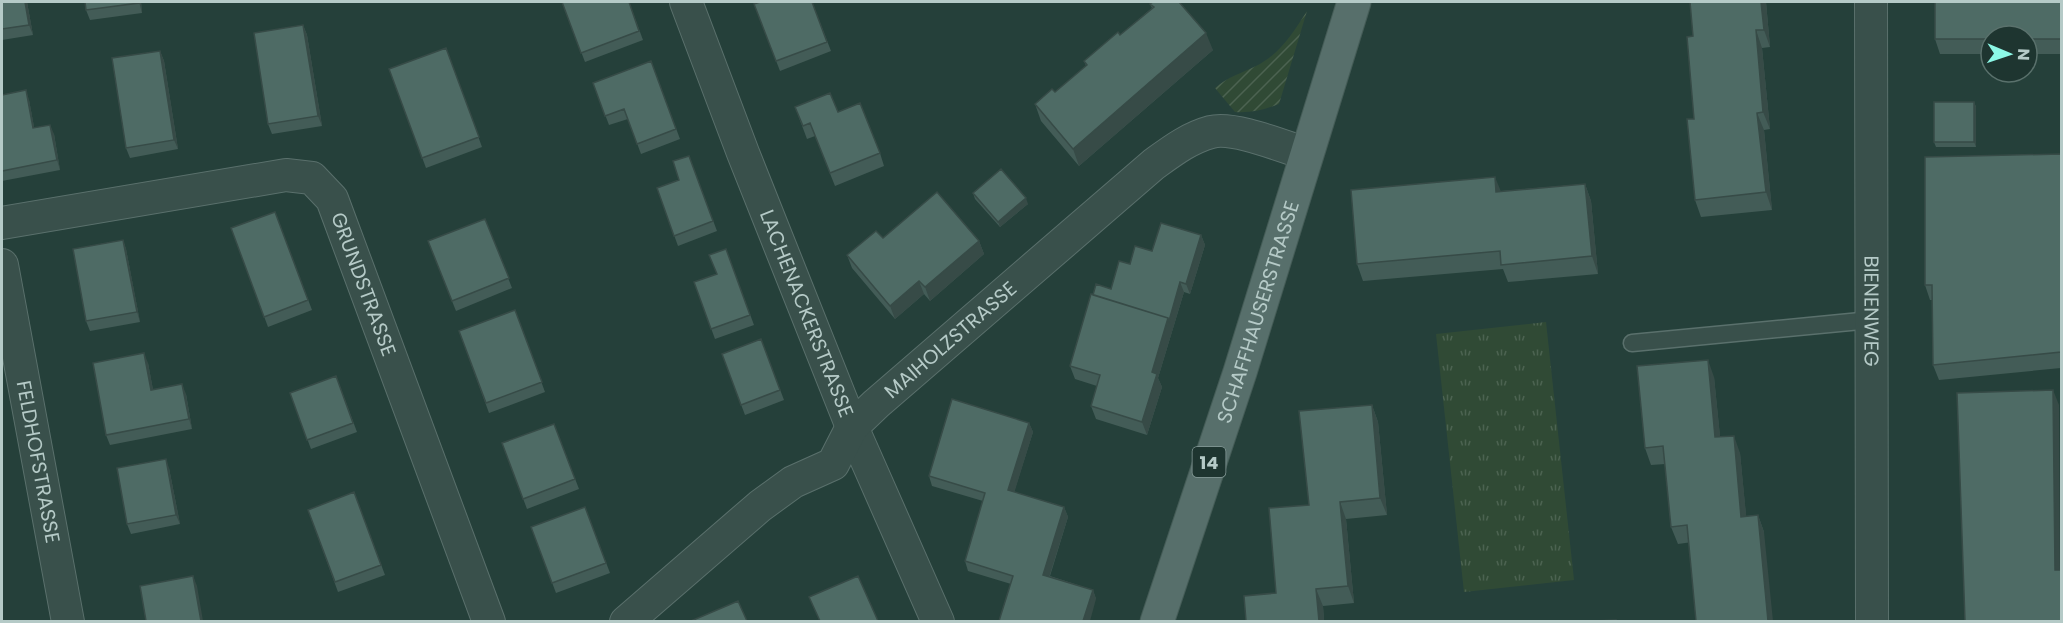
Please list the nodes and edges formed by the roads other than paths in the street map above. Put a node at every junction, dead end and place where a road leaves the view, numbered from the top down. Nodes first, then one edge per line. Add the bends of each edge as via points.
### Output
1 (686, 2) edge
2 (1354, 2) edge
3 (1871, 2) edge
4 (1307, 154) junction
5 (2, 223) edge
6 (2, 265) edge
7 (1871, 320) junction
8 (1632, 343) dead end
9 (852, 428) junction
10 (68, 621) edge
11 (489, 621) edge
12 (626, 621) edge
13 (938, 621) edge
14 (1157, 621) edge
15 (1872, 621) edge

1 - 9 street, LACHENACKERSTRASSE
2 - 4 main road, SCHAFFHAUSERSTRASSE / 14
3 - 7 street, BIENENWEG
4 - 9 street, MAIHOLZSTRASSE via 1237,133 1213,131 1183,143 1154,164
4 - 14 main road, SCHAFFHAUSERSTRASSE / 14
5 - 11 street, GRUNDSTRASSE via 286,175 312,178 332,199
6 - 10 street, FELDHOFSTRASSE
7 - 8 lane
7 - 15 street, BIENENWEG
9 - 12 street, MAIHOLZSTRASSE via 833,464 793,482 760,506
9 - 13 street, LACHENACKERSTRASSE

